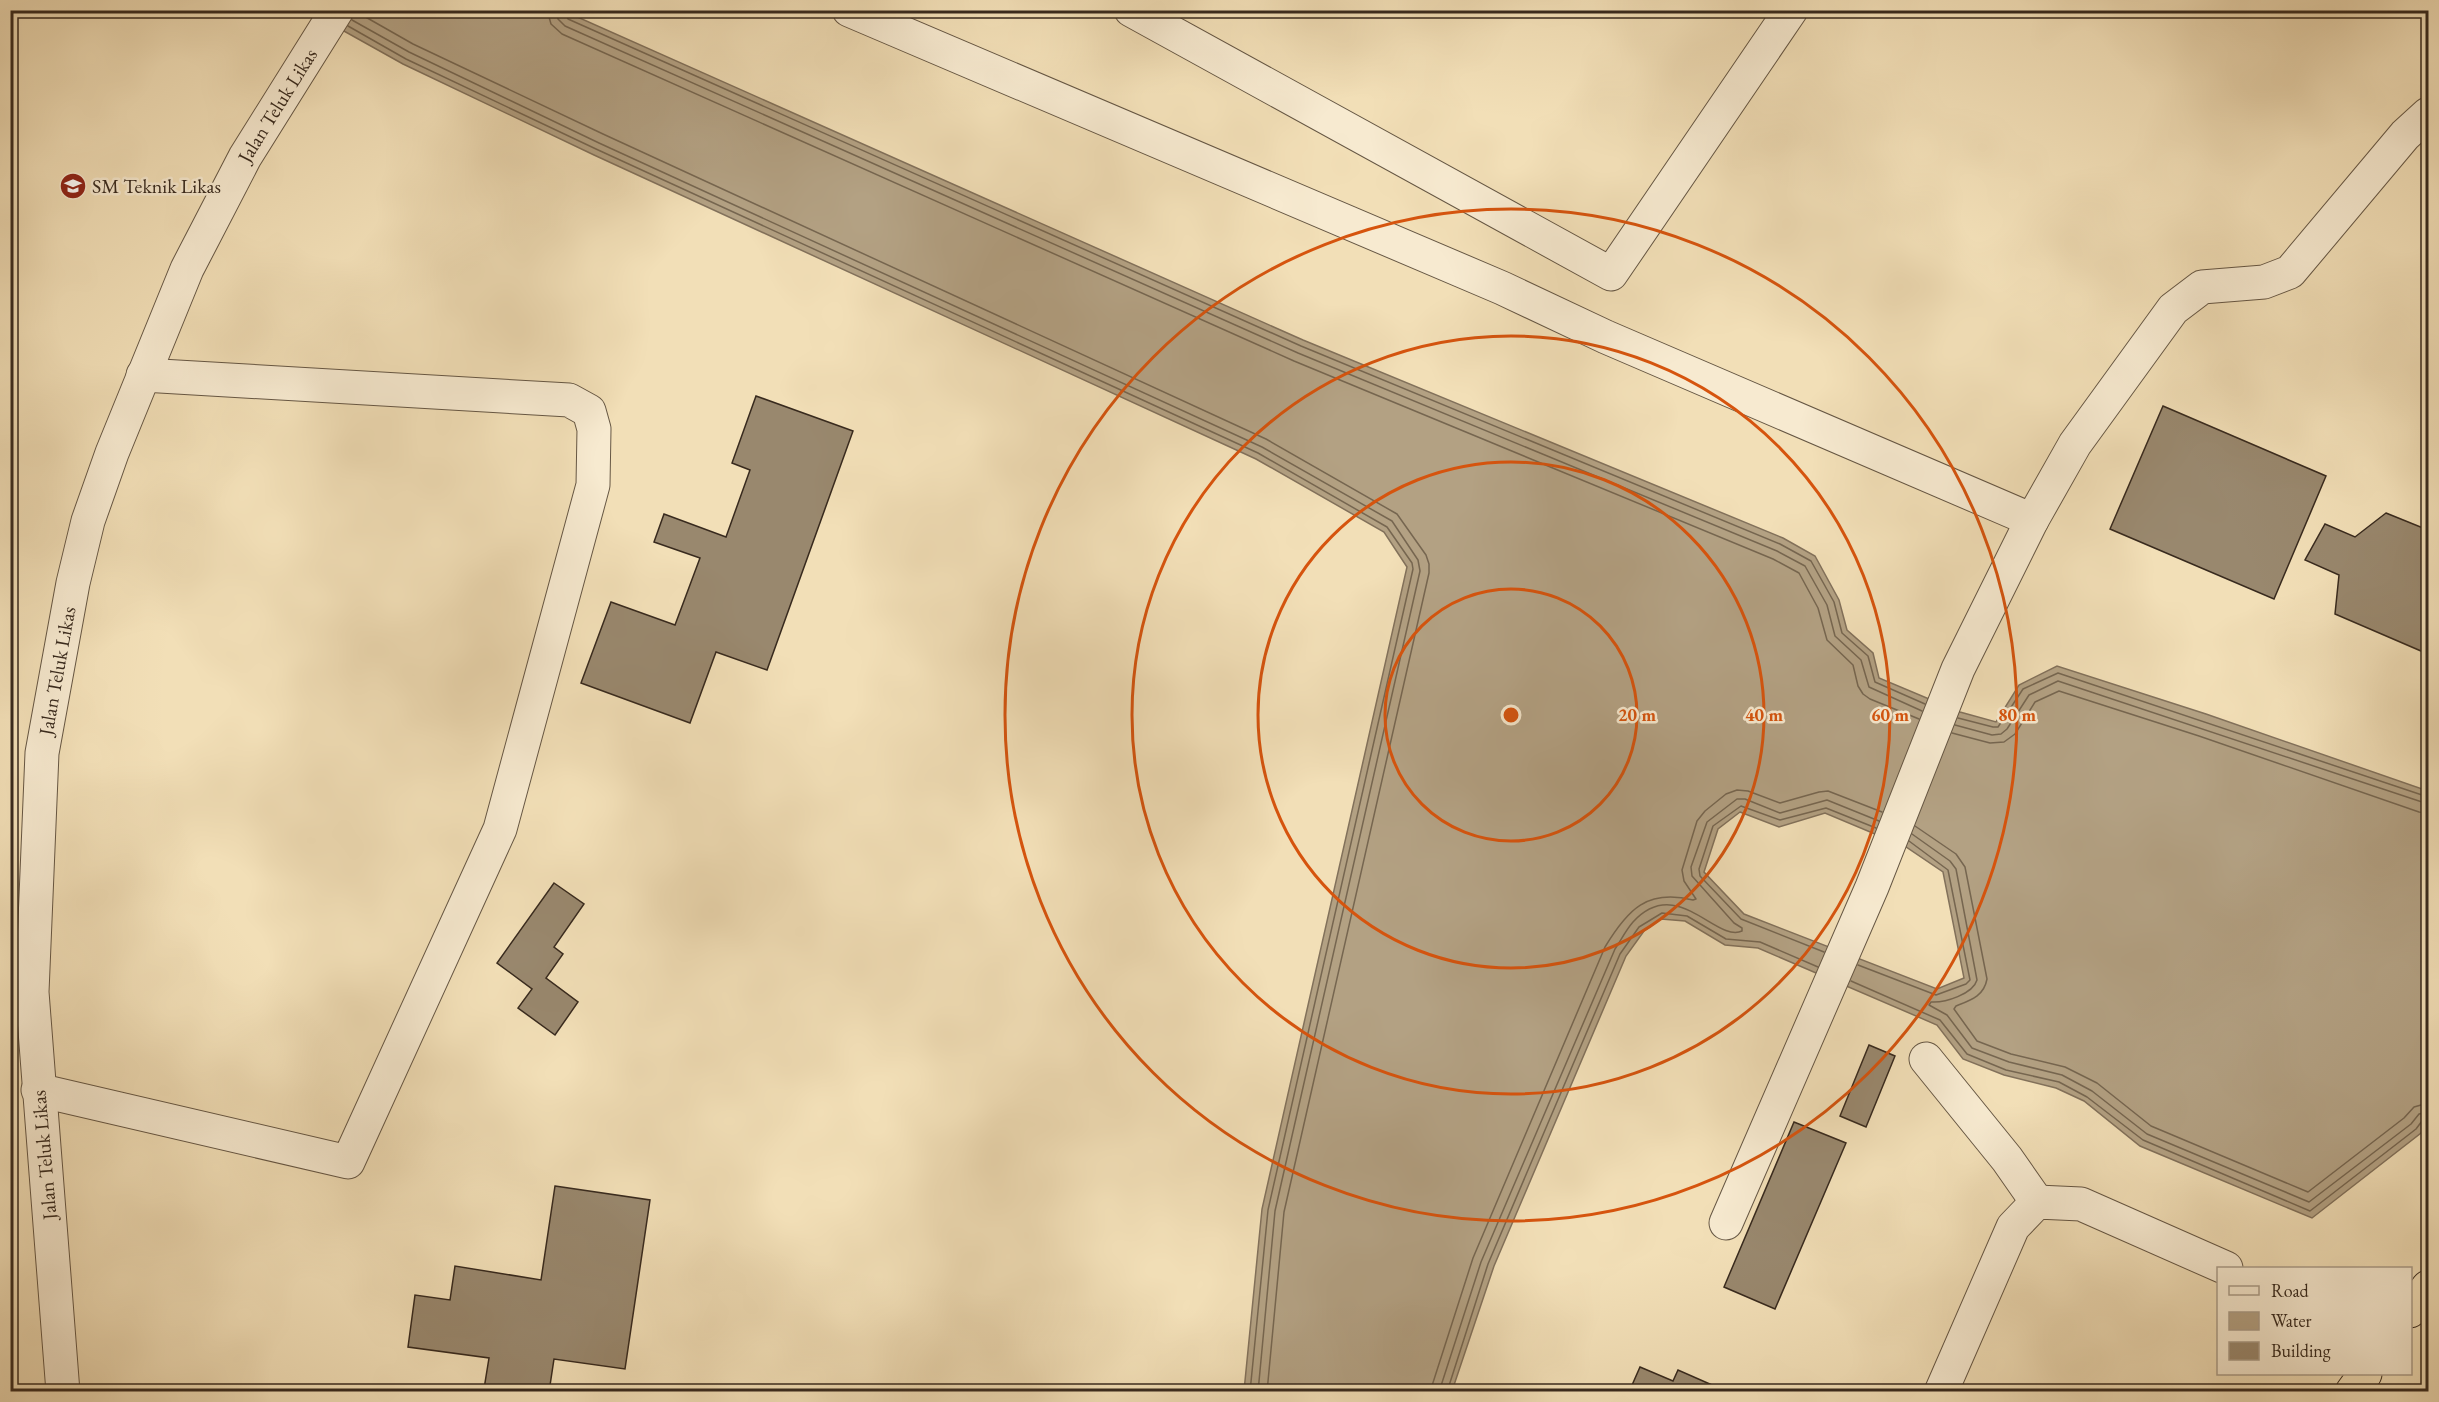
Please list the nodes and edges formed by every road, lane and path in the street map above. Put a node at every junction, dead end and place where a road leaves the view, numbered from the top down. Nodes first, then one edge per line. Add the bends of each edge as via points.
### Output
1 (849, 10) edge
2 (1131, 10) edge
3 (1791, 10) edge
4 (332, 20) edge
5 (2428, 114) edge
6 (142, 375) junction
7 (2032, 520) junction
8 (1926, 1059) dead end
9 (38, 1090) junction
10 (2037, 1202) junction
11 (1726, 1223) dead end
12 (2222, 1267) edge
13 (2428, 1287) edge
14 (2412, 1308) edge
15 (2364, 1375) edge
16 (63, 1392) edge
17 (1941, 1392) edge
18 (2352, 1392) edge

1 - 7 street via 1502,288 1606,337
2 - 3 street via 1611,274
4 - 6 street, Jalan Teluk Likas via 245,157 187,269
5 - 7 street via 2405,135 2290,272 2265,282 2202,287 2173,309 2075,444
6 - 9 street, Jalan Teluk Likas via 88,521 42,753 32,992
6 - 9 street via 569,400 589,411 594,429 592,485 500,829 348,1162
7 - 11 street via 1958,669 1872,887
8 - 10 street
9 - 16 street, Jalan Teluk Likas
10 - 12 street via 2081,1204
10 - 17 street via 2013,1227
13 - 14 highway
15 - 18 highway

